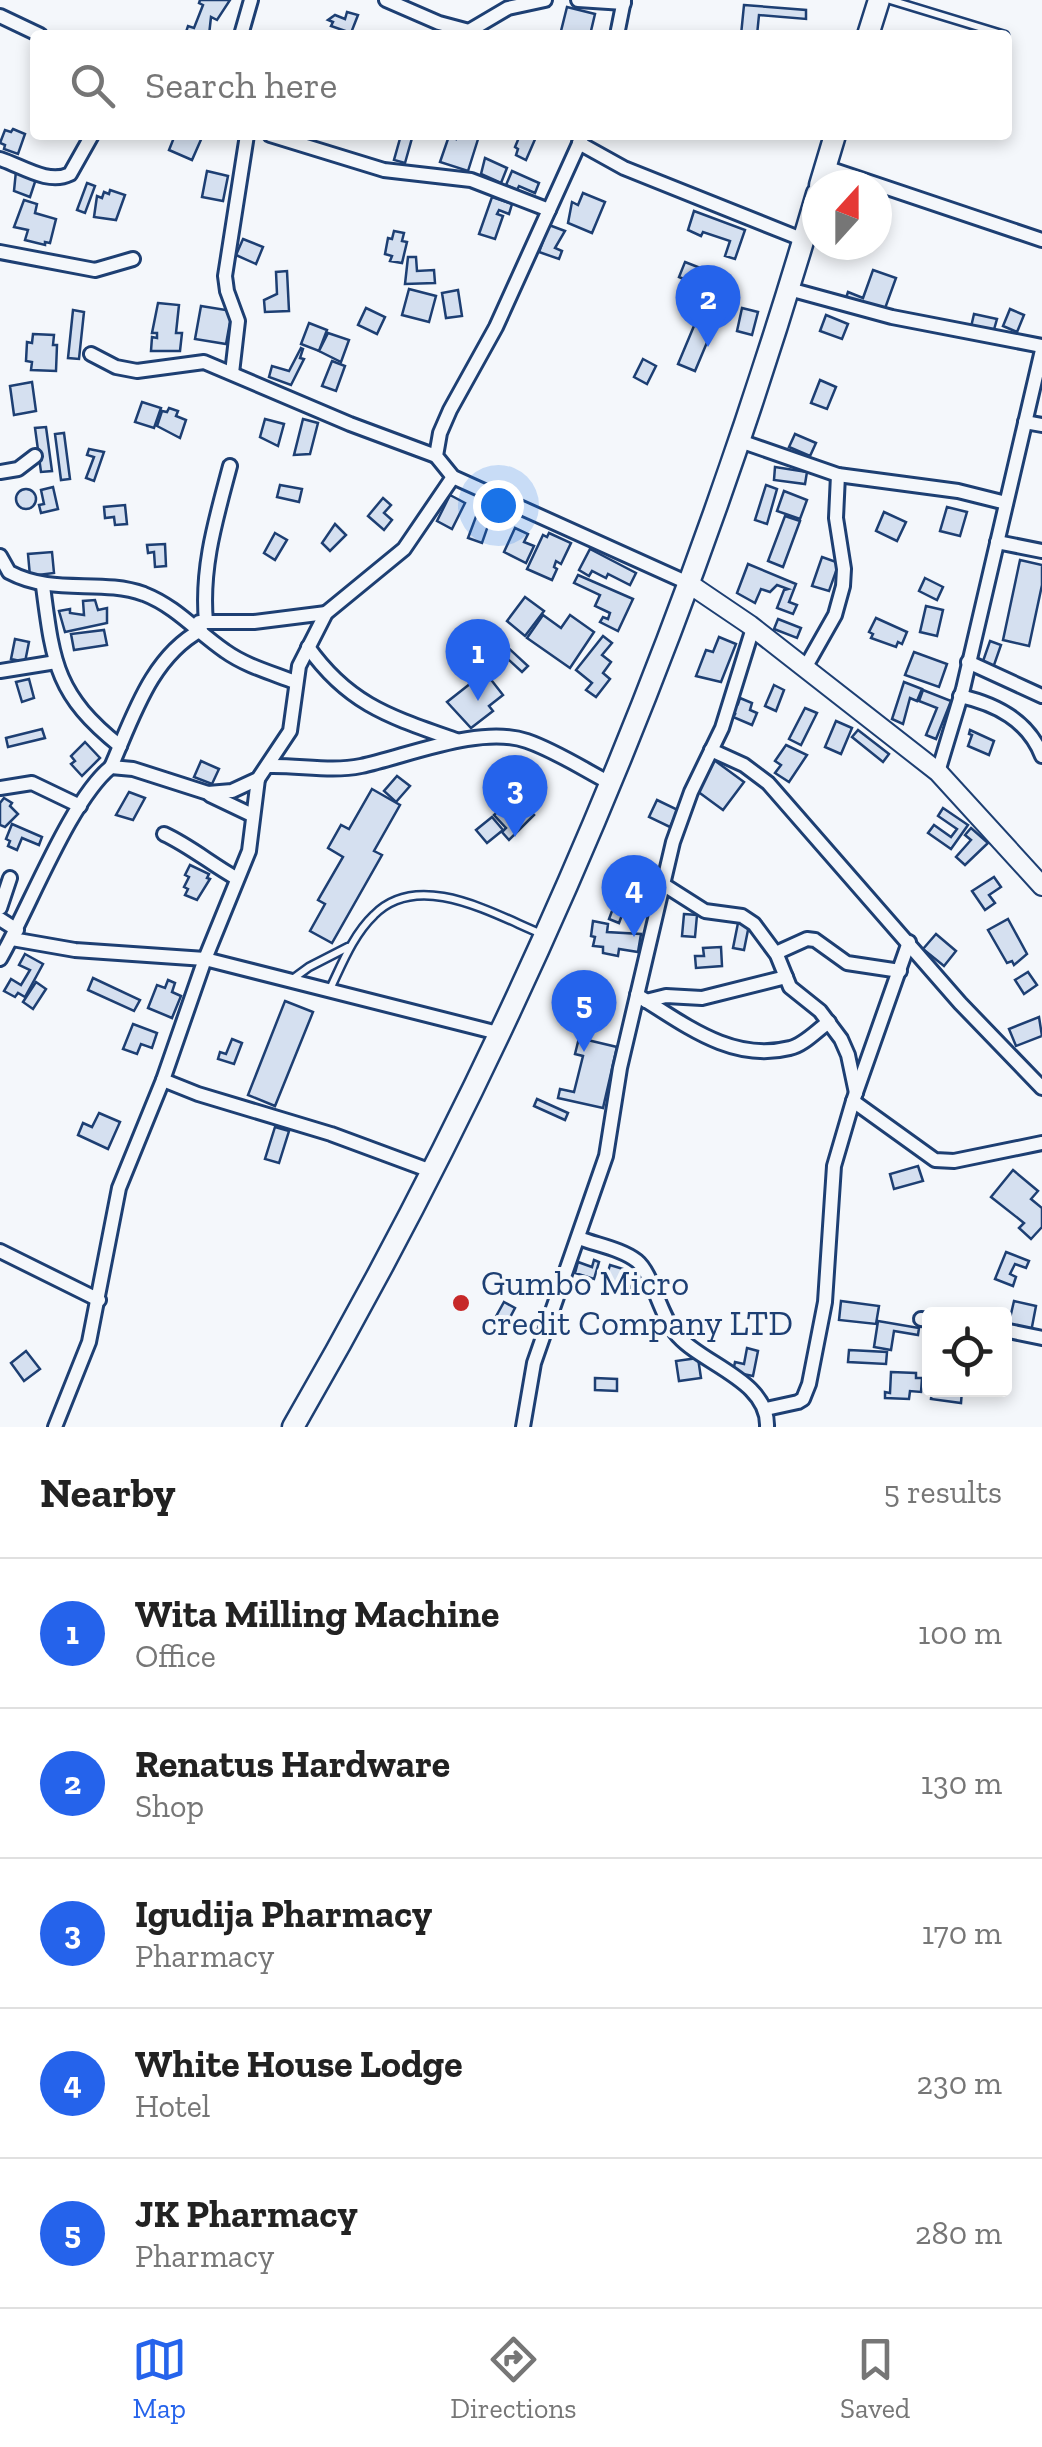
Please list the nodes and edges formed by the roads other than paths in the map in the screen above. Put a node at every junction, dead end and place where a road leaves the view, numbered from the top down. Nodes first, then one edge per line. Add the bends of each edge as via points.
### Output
1 (251, 0) edge
2 (386, 0) edge
3 (545, 0) edge
4 (578, 0) edge
5 (880, 0) edge
6 (890, 0) edge
7 (624, 2) edge
8 (506, 4) edge
9 (0, 16) edge
10 (30, 30) edge
11 (243, 30) edge
12 (462, 30) edge
13 (472, 30) edge
14 (618, 30) edge
15 (870, 30) edge
16 (988, 30) edge
17 (89, 140) edge
18 (246, 140) edge
19 (286, 140) edge
20 (581, 140) edge
21 (582, 140) edge
22 (834, 140) edge
23 (0, 160) edge
24 (824, 170) edge
25 (892, 196) edge
26 (549, 210) junction
27 (802, 239) edge
28 (1042, 240) edge
29 (802, 247) edge
30 (0, 252) edge
31 (133, 260) dead end
32 (789, 290) junction
33 (1042, 348) edge
34 (91, 354) dead end
35 (232, 373) junction
36 (1025, 422) junction
37 (1042, 426) edge
38 (740, 441) junction
39 (35, 456) dead end
40 (436, 456) junction
41 (230, 466) dead end
42 (0, 472) edge
43 (838, 474) junction
44 (453, 477) junction
45 (1006, 503) junction
46 (996, 542) junction
47 (1042, 551) edge
48 (0, 556) edge
49 (4, 574) edge
50 (688, 583) junction
51 (43, 586) junction
52 (326, 613) junction
53 (199, 625) junction
54 (753, 628) junction
55 (308, 646) junction
56 (56, 662) junction
57 (968, 662) junction
58 (805, 668) junction
59 (0, 671) edge
60 (990, 674) junction
61 (295, 682) junction
62 (962, 692) junction
63 (1042, 696) edge
64 (456, 740) junction
65 (284, 745) junction
66 (120, 746) junction
67 (711, 750) junction
68 (1042, 756) edge
69 (301, 765) junction
70 (268, 766) junction
71 (111, 767) junction
72 (938, 772) junction
73 (258, 779) junction
74 (610, 783) junction
75 (0, 788) edge
76 (208, 794) junction
77 (80, 806) junction
78 (252, 815) junction
79 (164, 834) dead end
80 (10, 878) dead end
81 (236, 878) junction
82 (661, 883) junction
83 (1042, 886) edge
84 (0, 908) edge
85 (0, 920) edge
86 (14, 934) junction
87 (544, 935) junction
88 (909, 942) junction
89 (350, 946) junction
90 (776, 953) junction
91 (0, 959) edge
92 (205, 959) junction
93 (900, 970) junction
94 (786, 977) junction
95 (290, 982) junction
96 (329, 992) junction
97 (642, 998) junction
98 (830, 1022) junction
99 (498, 1033) junction
100 (163, 1080) junction
101 (1042, 1088) edge
102 (854, 1097) junction
103 (1042, 1144) edge
104 (431, 1171) junction
105 (579, 1238) junction
106 (0, 1252) edge
107 (99, 1300) junction
108 (1012, 1332) edge
109 (1042, 1338) edge
110 (766, 1410) junction
111 (55, 1427) edge
112 (294, 1427) edge
113 (523, 1427) edge
114 (767, 1427) edge

1 - 11 street
2 - 12 street
3 - 8 street
4 - 7 street
5 - 15 main road
6 - 16 lane
7 - 14 street
8 - 13 street
9 - 10 street
17 - 23 street via 64,178
18 - 35 street via 225,276 238,321
19 - 26 street via 384,170 471,180
20 - 26 street
21 - 27 street via 624,168
22 - 24 main road
25 - 28 street
26 - 40 street via 450,410
29 - 32 main road
30 - 31 street via 95,270
32 - 33 street
32 - 38 main road
33 - 36 street
34 - 35 street via 126,370 194,362
35 - 40 street
36 - 37 street
36 - 45 street
38 - 43 street
38 - 50 main road
39 - 42 street
40 - 44 street
41 - 53 street via 206,561
43 - 45 street
43 - 58 street via 843,586
44 - 50 street
44 - 52 street via 404,549
45 - 46 street
46 - 47 street
46 - 57 street
48 - 49 street
49 - 51 street
50 - 54 street
50 - 74 main road
51 - 53 street via 134,591
51 - 56 street
52 - 53 street
52 - 55 street
53 - 61 street via 242,661
53 - 66 street via 163,660
54 - 58 street
54 - 67 street
55 - 61 street
55 - 64 street via 327,674 364,704
56 - 59 street
56 - 66 street via 74,704
57 - 60 street
57 - 62 street
58 - 72 street
60 - 62 street
60 - 63 street
61 - 65 street
62 - 68 street via 1006,712
62 - 72 street
64 - 69 street via 362,766
64 - 74 street via 524,740
65 - 69 street
65 - 70 street
66 - 71 street
67 - 82 street
67 - 88 street via 768,783
69 - 70 street
70 - 73 street
71 - 76 street
71 - 77 street
72 - 83 street
73 - 76 street
73 - 78 street
74 - 87 main road
75 - 77 street via 32,783
76 - 78 street
77 - 86 street
78 - 81 street via 249,851
79 - 81 street
80 - 84 street
81 - 92 street
82 - 90 street via 705,911 750,920
82 - 97 street
85 - 86 street
86 - 91 street
86 - 92 street via 76,950
87 - 89 lane via 440,896 412,895 373,915
87 - 99 main road
88 - 93 street
88 - 101 street
89 - 95 lane
89 - 96 lane
90 - 93 street via 807,938 847,964
90 - 94 street
92 - 95 street
92 - 100 street
93 - 102 street
94 - 97 street via 702,998
94 - 98 street
95 - 96 street
96 - 99 street
97 - 98 street via 710,1040 750,1050 789,1048
97 - 105 street via 606,1156
98 - 102 street via 848,1054
99 - 104 main road
100 - 104 street
100 - 107 street via 119,1188
102 - 103 street via 935,1160
102 - 110 street via 834,1166 824,1302 809,1384 798,1402
104 - 112 main road
105 - 110 street via 640,1264 678,1337 732,1375
105 - 113 street via 534,1362
106 - 107 street
107 - 111 street
108 - 109 street
110 - 114 street

